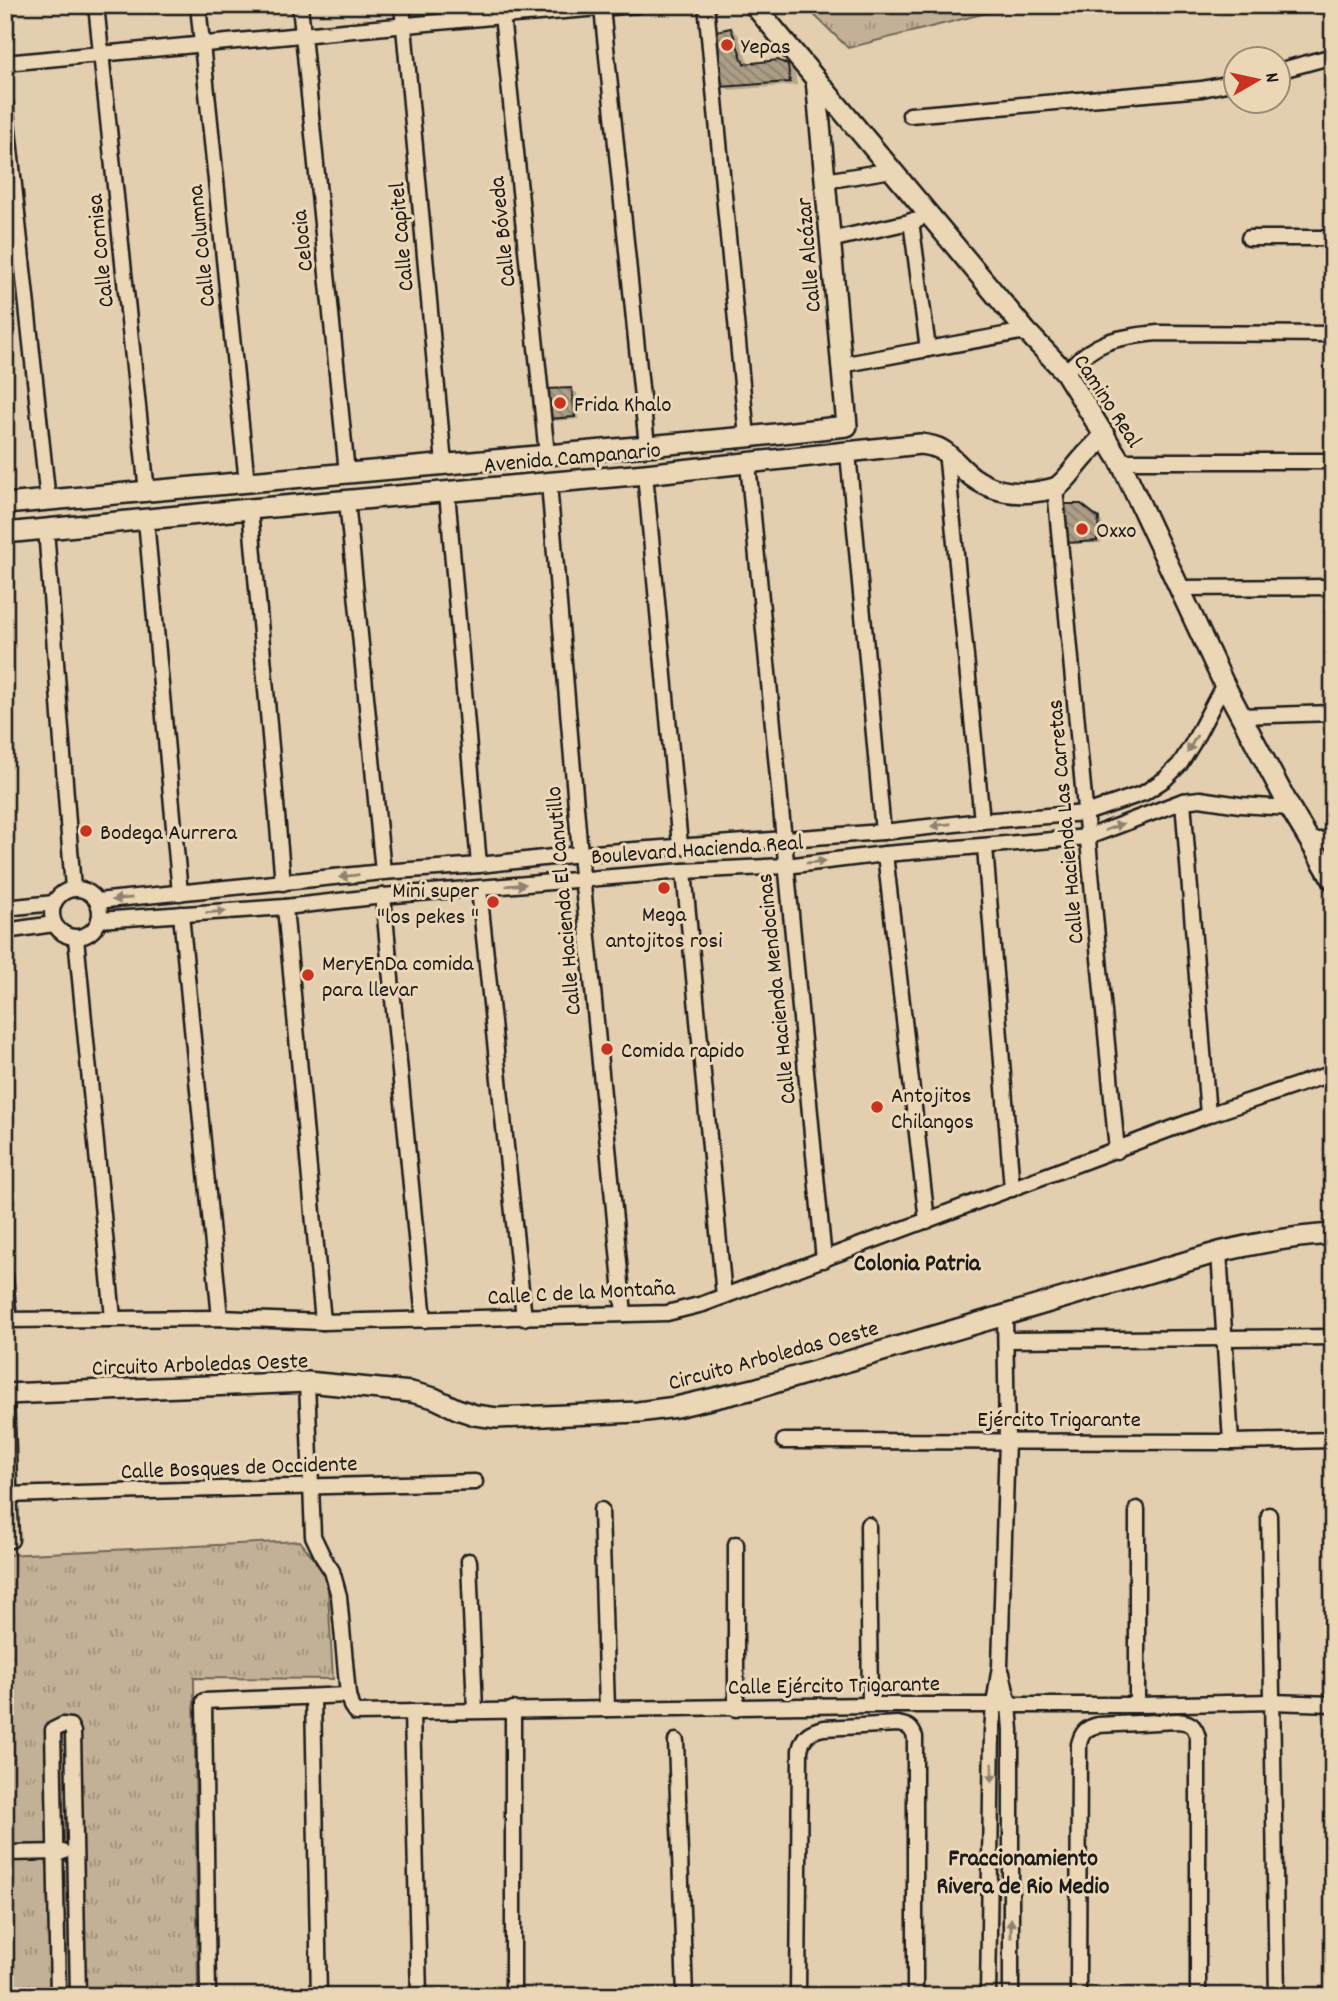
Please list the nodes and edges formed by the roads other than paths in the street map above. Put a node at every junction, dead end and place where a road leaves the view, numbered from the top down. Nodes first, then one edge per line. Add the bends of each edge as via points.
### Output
1 (96, 5) edge
2 (198, 5) edge
3 (300, 5) edge
4 (402, 5) edge
5 (637, 5) edge
6 (706, 5) edge
7 (754, 5) edge
8 (602, 8) junction
9 (501, 10) edge
10 (404, 25) junction
11 (303, 35) junction
12 (202, 44) junction
13 (101, 54) junction
14 (1333, 56) edge
15 (5, 63) edge
16 (1292, 67) edge
17 (816, 79) junction
18 (1222, 85) edge
19 (5, 102) edge
20 (910, 115) dead end
21 (892, 170) junction
22 (825, 181) junction
23 (931, 217) junction
24 (911, 221) junction
25 (1249, 238) dead end
26 (1333, 238) edge
27 (830, 240) junction
28 (1026, 331) junction
29 (1333, 334) edge
30 (928, 349) junction
31 (841, 365) junction
32 (1065, 372) junction
33 (847, 426) joint
34 (1105, 435) junction
35 (747, 437) junction
36 (648, 446) junction
37 (946, 451) junction
38 (848, 453) junction
39 (547, 455) junction
40 (1120, 461) junction
41 (1333, 461) edge
42 (748, 463) junction
43 (444, 464) junction
44 (348, 473) junction
45 (645, 474) junction
46 (247, 482) junction
47 (549, 483) junction
48 (1055, 488) junction
49 (147, 492) junction
50 (447, 492) junction
51 (347, 500) junction
52 (48, 501) junction
53 (5, 505) edge
54 (250, 509) junction
55 (146, 520) junction
56 (46, 529) junction
57 (5, 533) edge
58 (1333, 587) edge
59 (1181, 588) junction
60 (1224, 684) junction
61 (1333, 713) edge
62 (1241, 716) junction
63 (1183, 801) junction
64 (1290, 808) junction
65 (1086, 813) junction
66 (982, 821) junction
67 (883, 832) junction
68 (1088, 837) junction
69 (783, 840) junction
70 (1333, 840) edge
71 (1308, 841) junction
72 (680, 845) junction
73 (985, 847) junction
74 (580, 854) junction
75 (885, 854) junction
76 (479, 865) junction
77 (786, 866) junction
78 (684, 871) junction
79 (383, 872) junction
80 (583, 879) junction
81 (1333, 880) edge
82 (283, 883) junction
83 (74, 889) junction
84 (479, 889) junction
85 (180, 893) junction
86 (383, 896) junction
87 (97, 901) junction
88 (54, 903) junction
89 (285, 906) junction
90 (5, 908) edge
91 (181, 914) junction
92 (99, 920) junction
93 (54, 924) junction
94 (5, 931) edge
95 (76, 938) junction
96 (1333, 1073) edge
97 (1208, 1115) junction
98 (1116, 1151) junction
99 (1012, 1189) junction
100 (927, 1221) junction
101 (1333, 1234) edge
102 (1219, 1252) junction
103 (824, 1260) junction
104 (5, 1277) edge
105 (724, 1296) junction
106 (624, 1314) junction
107 (1005, 1315) junction
108 (113, 1318) junction
109 (220, 1318) junction
110 (524, 1318) junction
111 (7, 1320) edge
112 (424, 1320) junction
113 (323, 1322) junction
114 (1225, 1337) junction
115 (1333, 1337) edge
116 (1006, 1340) junction
117 (307, 1382) junction
118 (5, 1394) edge
119 (1007, 1440) junction
120 (1333, 1440) edge
121 (784, 1441) dead end
122 (1231, 1442) junction
123 (475, 1482) dead end
124 (310, 1486) junction
125 (7, 1495) edge
126 (1136, 1508) dead end
127 (601, 1510) dead end
128 (1269, 1515) dead end
129 (868, 1524) dead end
130 (11, 1540) dead end
131 (736, 1544) dead end
132 (469, 1561) dead end
133 (1000, 1666) junction
134 (348, 1695) junction
135 (313, 1697) junction
136 (1271, 1702) junction
137 (1333, 1703) edge
138 (1009, 1704) junction
139 (870, 1705) junction
140 (994, 1705) junction
141 (1137, 1705) junction
142 (513, 1709) junction
143 (607, 1709) junction
144 (736, 1709) junction
145 (475, 1710) junction
146 (412, 1712) junction
147 (676, 1741) dead end
148 (56, 1852) junction
149 (75, 1852) junction
150 (5, 1853) edge
151 (58, 1996) edge
152 (78, 1996) edge
153 (208, 1996) edge
154 (319, 1996) edge
155 (419, 1996) edge
156 (513, 1996) edge
157 (685, 1996) edge
158 (798, 1996) edge
159 (915, 1996) edge
160 (988, 1996) edge
161 (1012, 1996) edge
162 (1078, 1996) edge
163 (1198, 1996) edge
164 (1277, 1996) edge

1 - 13 street, Calle Cornisa
2 - 12 street, Calle Columna
3 - 11 street, Celocia
4 - 10 street, Calle Capitel
5 - 8 street
6 - 35 street
7 - 17 street, Camino Real
8 - 9 street
8 - 36 street
9 - 10 street
9 - 39 street, Calle Bóveda
10 - 11 street
10 - 43 street, Calle Capitel
11 - 12 street
11 - 44 street, Celocia
12 - 13 street
12 - 46 street, Calle Columna
13 - 15 street
13 - 49 street, Calle Cornisa
14 - 16 street
17 - 21 street, Camino Real
17 - 22 street, Calle Alcázar
18 - 20 street
19 - 52 street
21 - 22 street
21 - 23 street, Camino Real
22 - 27 street, Calle Alcázar
23 - 24 street
23 - 28 street, Camino Real
24 - 27 street
24 - 30 street
25 - 26 street
27 - 31 street, Calle Alcázar
28 - 30 street
28 - 32 street, Camino Real
29 - 32 street via 1133,335 1087,351
30 - 31 street
31 - 33 street, Calle Alcázar
32 - 34 street, Camino Real
33 - 35 street, Avenida Campanario
34 - 40 street, Camino Real
34 - 48 street
35 - 36 street, Avenida Campanario
36 - 39 street, Avenida Campanario
37 - 38 street, Avenida Campanario via 920,444
37 - 48 street via 980,483 998,491
37 - 66 street
38 - 42 street, Avenida Campanario
38 - 67 street
39 - 43 street, Avenida Campanario
40 - 41 street
40 - 59 street, Camino Real
42 - 45 street, Avenida Campanario
42 - 69 street, Calle Hacienda Mendocinas
43 - 44 street, Avenida Campanario
44 - 46 street, Avenida Campanario
45 - 47 street, Avenida Campanario
45 - 72 street
46 - 49 street, Avenida Campanario
47 - 50 street, Avenida Campanario
47 - 74 street, Calle Hacienda El Canutillo
48 - 65 street, Calle Hacienda Las Carretas
49 - 52 street, Avenida Campanario
50 - 51 street, Avenida Campanario
50 - 76 street
51 - 54 street, Avenida Campanario
51 - 79 street
52 - 53 street, Avenida Campanario
54 - 55 street, Avenida Campanario
54 - 82 street
55 - 56 street, Avenida Campanario
55 - 85 street
56 - 57 street, Avenida Campanario
56 - 83 street
58 - 59 street
59 - 60 street, Camino Real
60 - 62 street, Camino Real
60 -> 65 street, Boulevard Hacienda Real via 1180,764 1165,779 1144,793
61 - 62 street
62 - 64 street, Camino Real
63 - 64 street, Boulevard Hacienda Real
68 -> 63 street, Boulevard Hacienda Real
63 - 97 street
64 - 71 street, Camino Real
65 - 66 street, Boulevard Hacienda Real
65 - 68 street, Calle Hacienda Las Carretas
66 -> 67 street, Boulevard Hacienda Real
67 - 69 street, Boulevard Hacienda Real
68 - 73 street, Boulevard Hacienda Real
68 - 98 street, Calle Hacienda Las Carretas
69 - 72 street, Boulevard Hacienda Real
69 - 77 street, Calle Hacienda Mendocinas
70 - 71 street
71 - 81 street, Camino Real
72 - 74 street, Boulevard Hacienda Real
73 - 75 street, Boulevard Hacienda Real
73 - 99 street
74 - 76 street, Boulevard Hacienda Real
74 - 80 street, Calle Hacienda El Canutillo
77 -> 75 street, Boulevard Hacienda Real
75 - 100 street
76 - 79 street, Boulevard Hacienda Real
77 - 78 street, Boulevard Hacienda Real
77 - 103 street, Calle Hacienda Mendocinas
78 - 80 street, Boulevard Hacienda Real
78 - 105 street
79 -> 82 street, Boulevard Hacienda Real
84 -> 80 street, Boulevard Hacienda Real
80 - 106 street, Calle Hacienda El Canutillo
82 - 85 street, Boulevard Hacienda Real
83 - 87 street
83 - 88 street via 62,893
84 - 86 street, Boulevard Hacienda Real
84 - 110 street
85 -> 87 street, Boulevard Hacienda Real
86 - 89 street, Boulevard Hacienda Real
86 - 112 street
87 - 92 street
88 - 90 street
88 - 93 street
91 -> 89 street, Boulevard Hacienda Real
89 - 113 street
91 - 92 street, Boulevard Hacienda Real
91 - 109 street
92 - 95 street via 94,929
93 - 94 street
93 - 95 street via 63,934
95 - 108 street
96 - 97 street, Calle C de la Montaña
97 - 98 street, Calle C de la Montaña
98 - 99 street, Calle C de la Montaña
99 - 100 street, Calle C de la Montaña
100 - 103 street, Calle C de la Montaña
101 - 102 street, Circuito Arboledas Oeste
102 - 107 street, Circuito Arboledas Oeste
102 - 114 street
103 - 105 street, Calle C de la Montaña
104 - 111 street
105 - 106 street, Calle C de la Montaña via 667,1313
106 - 110 street, Calle C de la Montaña
107 - 116 street
107 - 117 street, Circuito Arboledas Oeste via 754,1389 638,1412 497,1418 411,1392
108 - 109 street, Calle C de la Montaña
108 - 111 street, Calle C de la Montaña
109 - 113 street, Calle C de la Montaña
110 - 112 street, Calle C de la Montaña
112 - 113 street, Calle C de la Montaña
114 - 115 street
114 - 116 street
114 - 122 street
116 - 119 street
117 - 118 street, Circuito Arboledas Oeste
117 - 124 street
118 - 125 street
119 - 121 street, Ejército Trigarante
119 - 122 street, Ejército Trigarante
119 - 133 street
120 - 122 street, Ejército Trigarante
123 - 124 street, Calle Bosques de Occidente
124 - 125 street, Calle Bosques de Occidente
124 - 134 street via 313,1536 340,1596
125 - 130 street
126 - 141 street
127 - 143 street
128 - 136 street
129 - 139 street
131 - 144 street
132 - 145 street
133 - 138 street
133 - 140 street
134 - 135 street
134 - 146 street, Calle Ejército Trigarante via 356,1713
135 - 153 street via 204,1702
135 - 154 street
136 - 137 street, Calle Ejército Trigarante
136 - 141 street, Calle Ejército Trigarante
136 - 164 street
138 - 140 street, Calle Ejército Trigarante
138 - 141 street, Calle Ejército Trigarante
161 -> 138 street
139 - 140 street, Calle Ejército Trigarante
139 - 144 street, Calle Ejército Trigarante
140 -> 160 street
142 - 143 street, Calle Ejército Trigarante
142 - 145 street, Calle Ejército Trigarante
142 - 156 street
143 - 144 street, Calle Ejército Trigarante
145 - 146 street, Calle Ejército Trigarante
146 - 155 street
147 - 157 street
148 - 149 street
148 - 149 street via 53,1730 63,1725 73,1732
148 - 150 street
148 - 151 street
149 - 152 street
158 - 159 street via 802,1743 813,1730 898,1724 912,1729 915,1737
162 - 163 street via 1082,1734 1098,1725 1177,1721 1193,1725 1198,1738

